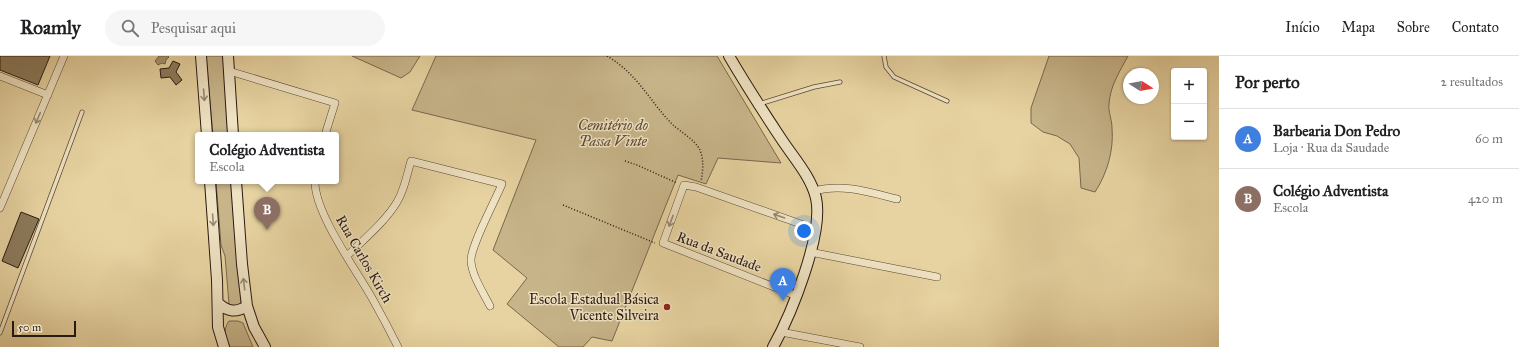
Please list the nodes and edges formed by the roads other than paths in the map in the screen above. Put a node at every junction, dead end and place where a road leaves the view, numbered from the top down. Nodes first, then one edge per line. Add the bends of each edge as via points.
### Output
1 (64, 56) edge
2 (201, 56) edge
3 (228, 56) edge
4 (729, 56) edge
5 (884, 56) edge
6 (229, 71) junction
7 (0, 76) edge
8 (840, 82) dead end
9 (48, 95) junction
10 (947, 101) dead end
11 (758, 105) junction
12 (82, 112) dead end
13 (207, 132) edge
14 (233, 132) edge
15 (326, 132) edge
16 (210, 184) edge
17 (236, 184) edge
18 (315, 184) edge
19 (814, 191) junction
20 (897, 199) dead end
21 (0, 208) edge
22 (815, 229) junction
23 (810, 252) junction
24 (347, 256) junction
25 (937, 277) dead end
26 (797, 296) junction
27 (218, 303) junction
28 (247, 306) junction
29 (490, 306) dead end
30 (781, 332) junction
31 (0, 333) edge
32 (850, 346) edge
33 (224, 347) edge
34 (265, 347) edge
35 (398, 347) edge
36 (773, 347) edge
37 (860, 347) edge

1 - 9 street
2 -> 13 main road
3 - 6 main road
4 - 11 main road
5 - 10 lane via 886,67 894,76
6 - 14 main road
6 - 15 street via 335,103
7 - 9 street
8 - 11 lane via 814,87
9 -> 21 street
11 - 19 main road
12 - 31 lane
16 -> 27 main road
28 -> 17 main road
18 - 24 street, Rua Carlos Kirch via 320,205
19 - 20 street via 828,187 844,187
19 - 22 main road via 817,207
22 - 23 main road
22 -> 26 street, Rua da Saudade via 684,185 663,243
23 - 25 street
23 - 26 main road
24 - 29 street via 397,202 411,161 502,184 471,260
24 - 35 street, Rua Carlos Kirch
26 - 30 main road
27 - 28 main road via 224,309 232,311
27 - 33 main road via 218,327
28 - 34 main road via 254,327
30 - 32 street
30 - 36 main road
32 - 37 street

